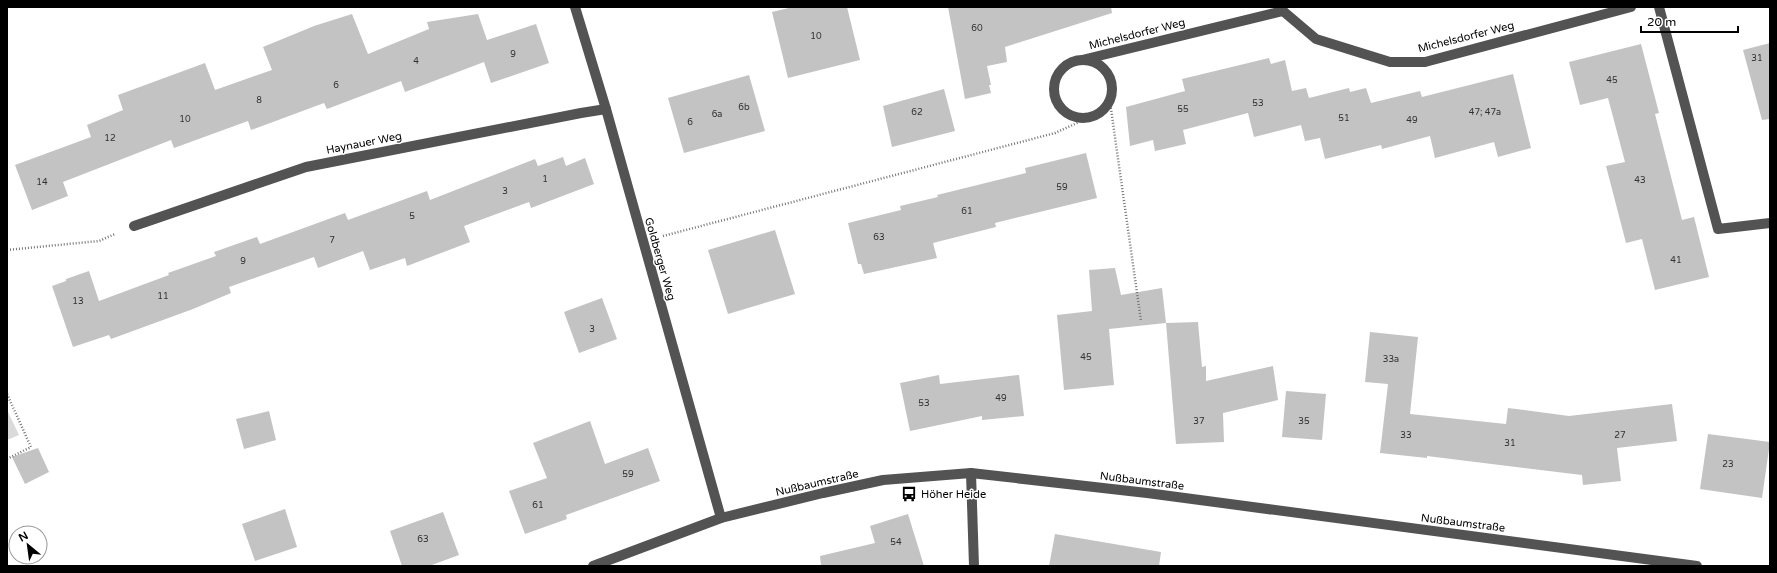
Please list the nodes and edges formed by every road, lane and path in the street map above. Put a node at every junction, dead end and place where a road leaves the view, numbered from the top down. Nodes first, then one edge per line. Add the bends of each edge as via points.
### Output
1 (574, 7) edge
2 (1631, 7) edge
3 (1659, 7) edge
4 (1283, 9) edge
5 (1082, 60) junction
6 (1110, 102) junction
7 (606, 109) junction
8 (1088, 118) junction
9 (1770, 223) edge
10 (134, 226) joint
11 (643, 242) junction
12 (7, 250) edge
13 (1141, 321) dead end
14 (7, 394) edge
15 (7, 459) edge
16 (971, 473) junction
17 (721, 518) junction
18 (593, 566) edge
19 (974, 566) edge
20 (1697, 566) edge

1 - 7 street, Goldberger Weg
2 - 4 street, Michelsdorfer Weg via 1425,62 1390,62 1316,39
3 - 9 street via 1718,229
4 - 5 street, Michelsdorfer Weg
5 - 6 street via 1091,60 1099,64 1108,73 1113,85
5 - 8 street via 1064,67 1058,74 1054,92 1062,109 1070,115
6 - 8 street via 1097,115
6 - 13 path
7 - 10 street, Haynauer Weg via 306,167
7 - 11 street, Goldberger Weg
8 - 11 path via 1055,133
10 - 12 path via 99,240
11 - 17 street, Goldberger Weg
14 - 15 path via 31,447
16 - 17 street, Nußbaumstraße via 883,480
16 - 19 street
16 - 20 street, Nußbaumstraße via 1147,493
17 - 18 street, Nußbaumstraße

